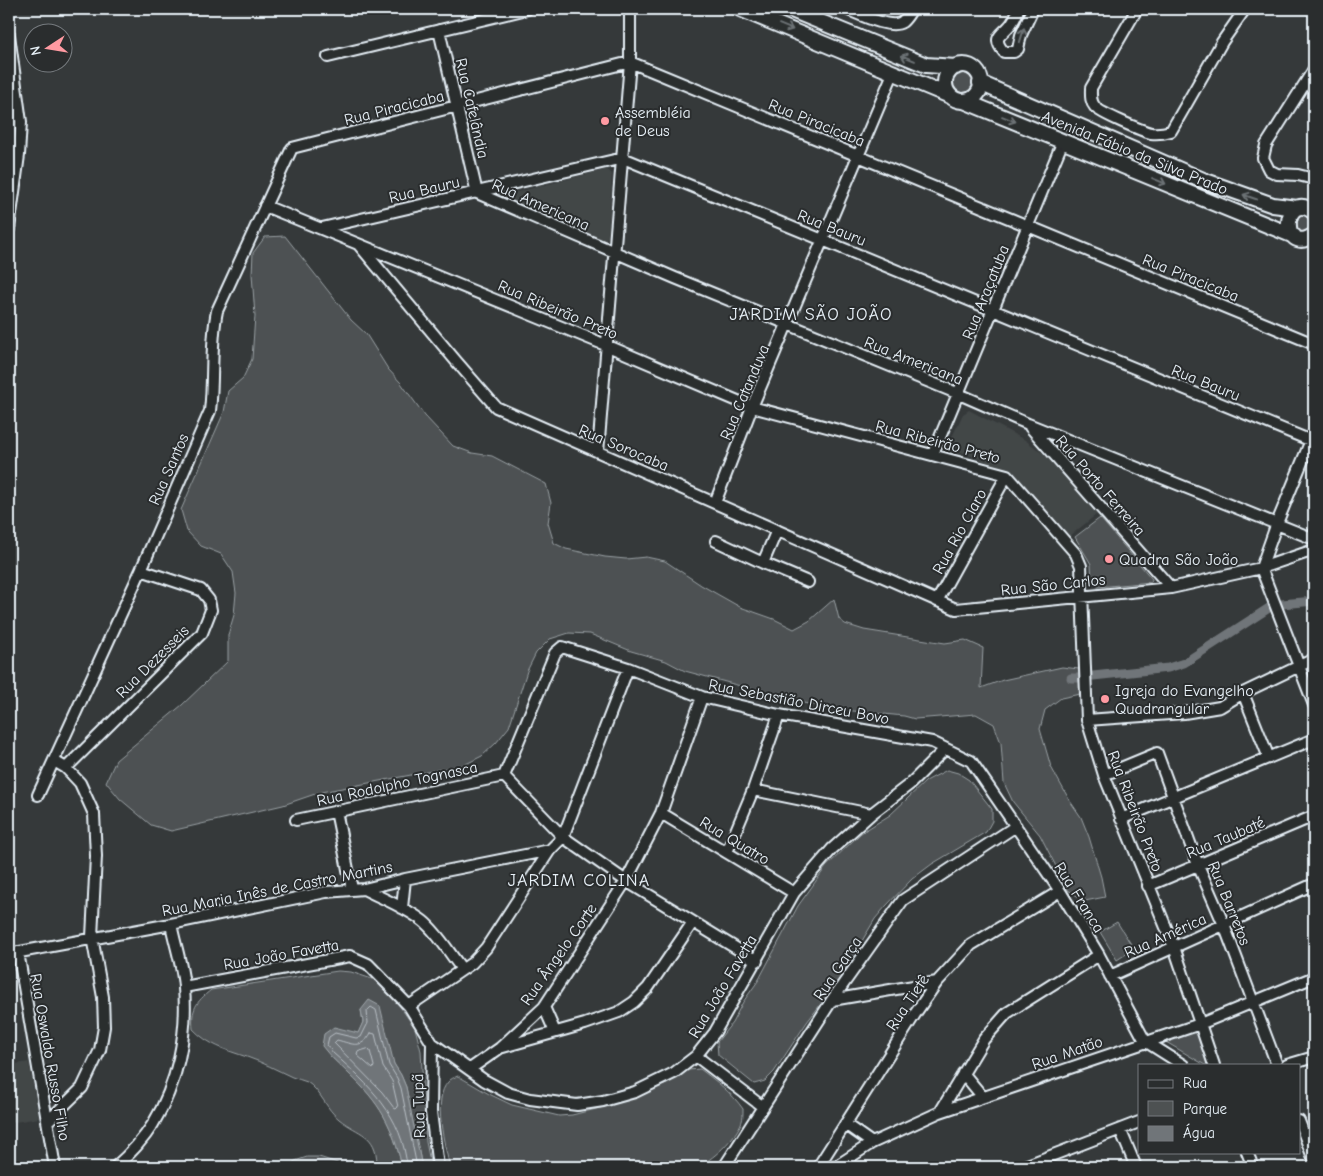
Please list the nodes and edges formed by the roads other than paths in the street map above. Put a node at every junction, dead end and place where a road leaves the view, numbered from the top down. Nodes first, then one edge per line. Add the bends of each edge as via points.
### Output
1 (527, 9) edge
2 (630, 9) edge
3 (740, 9) edge
4 (789, 9) edge
5 (846, 9) edge
6 (912, 9) edge
7 (1018, 9) edge
8 (1033, 9) edge
9 (1137, 9) edge
10 (1245, 9) edge
11 (440, 30) junction
12 (9, 35) edge
13 (328, 58) dead end
14 (630, 62) junction
15 (956, 67) junction
16 (1314, 68) edge
17 (12, 71) edge
18 (894, 72) junction
19 (980, 83) junction
20 (950, 96) junction
21 (964, 101) junction
22 (456, 106) junction
23 (1064, 141) junction
24 (292, 148) joint
25 (858, 155) junction
26 (623, 158) junction
27 (1314, 179) edge
28 (477, 193) junction
29 (265, 206) junction
30 (1298, 208) junction
31 (1314, 212) edge
32 (1028, 226) junction
33 (322, 228) junction
34 (9, 229) edge
35 (1307, 239) edge
36 (823, 240) junction
37 (358, 243) junction
38 (613, 253) junction
39 (994, 310) junction
40 (789, 324) junction
41 (1314, 344) edge
42 (608, 346) junction
43 (959, 394) junction
44 (752, 408) junction
45 (1028, 424) junction
46 (1313, 439) edge
47 (598, 452) junction
48 (933, 454) junction
49 (1007, 475) junction
50 (715, 503) junction
51 (1277, 523) junction
52 (777, 530) junction
53 (1314, 539) edge
54 (716, 541) dead end
55 (1314, 550) edge
56 (763, 563) junction
57 (1261, 568) junction
58 (141, 570) junction
59 (808, 582) dead end
60 (1171, 588) junction
61 (1084, 596) junction
62 (937, 601) junction
63 (1314, 659) edge
64 (1299, 667) junction
65 (628, 668) junction
66 (1243, 693) junction
67 (702, 697) junction
68 (1314, 705) edge
69 (779, 715) junction
70 (1087, 720) junction
71 (1314, 739) edge
72 (945, 749) junction
73 (1269, 758) junction
74 (54, 761) junction
75 (66, 768) junction
76 (1104, 775) junction
77 (504, 776) junction
78 (753, 790) junction
79 (38, 795) dead end
80 (1173, 798) junction
81 (336, 811) junction
82 (661, 813) junction
83 (872, 814) junction
84 (1314, 816) edge
85 (1121, 819) junction
86 (296, 820) dead end
87 (1016, 826) junction
88 (563, 837) junction
89 (550, 850) junction
90 (727, 852) junction
91 (1198, 865) junction
92 (404, 879) junction
93 (626, 881) junction
94 (1314, 884) edge
95 (1148, 886) junction
96 (352, 889) junction
97 (364, 890) junction
98 (1060, 891) junction
99 (794, 893) junction
100 (402, 908) junction
101 (693, 922) junction
102 (170, 924) junction
103 (1224, 925) junction
104 (92, 938) junction
105 (1174, 947) junction
106 (13, 953) edge
107 (1099, 955) junction
108 (757, 961) junction
109 (462, 969) junction
110 (1110, 976) junction
111 (1314, 977) edge
112 (937, 982) junction
113 (184, 987) junction
114 (832, 1000) junction
115 (1252, 1001) junction
116 (409, 1006) junction
117 (544, 1006) junction
118 (1200, 1024) junction
119 (555, 1032) junction
120 (1145, 1042) junction
121 (432, 1043) junction
122 (500, 1048) junction
123 (696, 1056) junction
124 (1314, 1057) edge
125 (1182, 1064) edge
126 (1214, 1064) edge
127 (1278, 1064) edge
128 (1290, 1064) edge
129 (470, 1069) junction
130 (963, 1073) junction
131 (982, 1096) junction
132 (763, 1107) junction
133 (940, 1112) junction
134 (48, 1121) junction
135 (1138, 1122) edge
136 (845, 1124) junction
137 (1300, 1124) edge
138 (1120, 1129) junction
139 (872, 1143) junction
140 (1248, 1154) edge
141 (1314, 1160) edge
142 (55, 1167) edge
143 (115, 1167) edge
144 (438, 1167) edge
145 (724, 1167) edge
146 (818, 1167) edge
147 (835, 1167) edge
148 (1023, 1167) edge
149 (1136, 1167) edge
150 (1253, 1167) edge

1 - 11 street
2 - 14 street
3 -> 18 main road
15 -> 4 main road via 926,65
5 - 6 street via 883,23 896,24 903,21
7 -> 8 street via 1014,21 998,41 1004,52 1018,49
9 - 10 street via 1092,88 1091,101 1108,115 1161,134 1170,131
11 - 13 street
11 - 22 street, Rua Cafelândia
12 - 17 street
14 - 22 street, Rua Piracicaba
14 - 25 street, Rua Piracicaba
14 - 26 street
15 - 19 main road via 972,68
15 - 20 main road via 945,80
16 - 27 street via 1266,144 1263,158 1269,170 1277,174
17 - 34 street via 21,122
18 - 20 main road
18 - 25 street, Rua Catanduva
19 - 21 main road via 974,97
30 -> 19 main road, Avenida Fábio da Silva Prado via 1273,205 1203,180
20 - 21 main road
21 -> 23 main road, Avenida Fábio da Silva Prado
22 - 24 street, Rua Piracicaba
22 - 28 street, Rua Cafelândia
23 - 32 street, Rua Araçatuba
23 -> 35 main road, Avenida Fábio da Silva Prado
24 - 29 street, Rua Santos
25 - 32 street, Rua Piracicaba
25 - 36 street, Rua Catanduva
26 - 28 street, Rua Bauru
26 - 36 street, Rua Bauru
26 - 38 street
28 - 33 street, Rua Bauru
28 - 38 street, Rua Americana
29 - 33 street, Rua Ribeirão Preto
29 - 58 street, Rua Santos via 217,311 210,411
30 - 31 main road, Avenida Fábio da Silva Prado
30 - 35 main road via 1288,219 1289,229
32 - 39 street, Rua Araçatuba
32 - 41 street, Rua Piracicaba
33 - 37 street, Rua Ribeirão Preto
36 - 39 street, Rua Bauru
36 - 40 street, Rua Catanduva
37 - 42 street, Rua Ribeirão Preto
37 - 47 street, Rua Sorocaba via 496,407
38 - 40 street, Rua Americana
38 - 42 street
39 - 43 street, Rua Araçatuba
39 - 46 street, Rua Bauru
40 - 43 street, Rua Americana
40 - 44 street, Rua Catanduva
42 - 44 street, Rua Ribeirão Preto
42 - 47 street
43 - 45 street, Rua Americana
43 - 48 street, Rua Araçatuba
44 - 48 street, Rua Ribeirão Preto
44 - 50 street, Rua Catanduva
45 - 51 street, Rua Americana
45 - 60 street, Rua Porto Ferreira
46 - 51 street
47 - 50 street, Rua Sorocaba
48 - 49 street, Rua Ribeirão Preto
49 - 61 street, Rua Ribeirão Preto via 1076,554 1081,566
49 - 62 street, Rua Rio Claro
50 - 52 street, Rua Sorocaba
51 - 53 street, Rua Americana
51 - 57 street
52 - 56 street
52 - 62 street, Rua Sorocaba
54 - 56 street
55 - 57 street, Rua São Carlos
56 - 59 street
57 - 60 street, Rua São Carlos
57 - 64 street
58 - 74 street, Rua Santos
58 - 75 street, Rua Dezesseis via 201,590 211,610 208,621 202,633
60 - 61 street, Rua São Carlos
61 - 62 street, Rua São Carlos via 956,608
61 - 70 street, Rua Ribeirão Preto
63 - 64 street
64 - 66 street
64 - 68 street
65 - 67 street, Rua Sebastião Dirceu Bovo
65 - 77 street, Rua Sebastião Dirceu Bovo via 562,647 555,653
65 - 88 street
66 - 70 street via 1220,707
66 - 73 street
67 - 69 street, Rua Sebastião Dirceu Bovo
67 - 82 street, Rua Ângelo Corte
69 - 72 street, Rua Sebastião Dirceu Bovo via 932,742
69 - 78 street
70 - 76 street, Rua Ribeirão Preto
71 - 73 street
72 - 83 street, Rua João Favetta via 910,784
72 - 87 street, Rua Franca via 972,762
73 - 80 street
74 - 75 street
74 - 79 street, Rua Santos
75 - 104 street via 80,783 94,814 96,856
76 - 80 street, Rua Barretos via 1157,753
76 - 85 street, Rua Ribeirão Preto
77 - 81 street, Rua Rodolpho Tognasca
77 - 88 street
78 - 83 street
78 - 90 street
80 - 85 street
80 - 91 street, Rua Barretos
81 - 86 street, Rua Rodolpho Tognasca
81 - 96 street
82 - 90 street, Rua Quatro
82 - 93 street, Rua Ângelo Corte
83 - 99 street, Rua João Favetta via 832,849
84 - 91 street, Rua Taubaté
85 - 95 street, Rua Ribeirão Preto
87 - 98 street, Rua Franca
87 - 114 street, Rua Garça via 903,900
88 - 89 street
88 - 93 street
89 - 92 street, Rua Maria Inês de Castro Martins
89 - 109 street via 486,948
90 - 99 street, Rua Quatro
91 - 95 street, Rua Taubaté
91 - 103 street, Rua Barretos
92 - 97 street, Rua Maria Inês de Castro Martins
92 - 100 street
93 - 101 street
93 - 117 street, Rua Ângelo Corte
94 - 103 street, Rua América
95 - 105 street, Rua Ribeirão Preto
96 - 97 street, Rua Maria Inês de Castro Martins
96 - 102 street, Rua Maria Inês de Castro Martins
97 - 100 street
98 - 107 street, Rua Franca
98 - 112 street, Rua Tietê via 971,945
99 - 108 street, Rua João Favetta
100 - 109 street via 423,921 439,937
101 - 108 street
101 - 119 street via 648,988 634,1002 619,1012
102 - 104 street, Rua Maria Inês de Castro Martins
102 - 113 street
103 - 105 street, Rua América
103 - 115 street, Rua Barretos
104 - 106 street, Rua Maria Inês de Castro Martins
104 - 134 street via 103,997 104,1027 100,1050 82,1088
105 - 110 street, Rua América
105 - 118 street, Rua Ribeirão Preto
106 - 134 street, Rua Oswaldo Russo Filho
107 - 110 street, Rua Franca
107 - 130 street via 1007,1013 984,1039
108 - 123 street, Rua João Favetta via 715,1032
109 - 116 street
110 - 120 street, Rua Franca
111 - 115 street, Rua Matão
112 - 114 street
112 - 136 street, Rua Tietê
113 - 116 street, Rua João Favetta via 350,956 368,964
113 - 143 street via 181,1047 172,1085 152,1124 128,1156
114 - 132 street, Rua Garça
115 - 118 street, Rua Matão
115 - 127 street, Rua Barretos
116 - 121 street, Rua João Favetta
117 - 119 street
117 - 122 street, Rua Ângelo Corte
118 - 120 street, Rua Matão
118 - 126 street, Rua Ribeirão Preto
119 - 122 street
120 - 125 street
120 - 131 street, Rua Matão
121 - 129 street, Rua João Favetta
121 - 144 street, Rua Tupã via 431,1112
122 - 129 street, Rua Ângelo Corte
123 - 129 street, Rua João Favetta via 674,1073 635,1092 577,1105 508,1093
123 - 132 street
124 - 128 street
130 - 131 street
130 - 133 street
131 - 133 street, Rua Matão
132 - 145 street, Rua Garça
133 - 139 street, Rua Matão
134 - 142 street, Rua Oswaldo Russo Filho
135 - 138 street
136 - 139 street
136 - 146 street, Rua Tietê
137 - 141 street
138 - 148 street
138 - 149 street
139 - 147 street, Rua Matão
140 - 150 street

